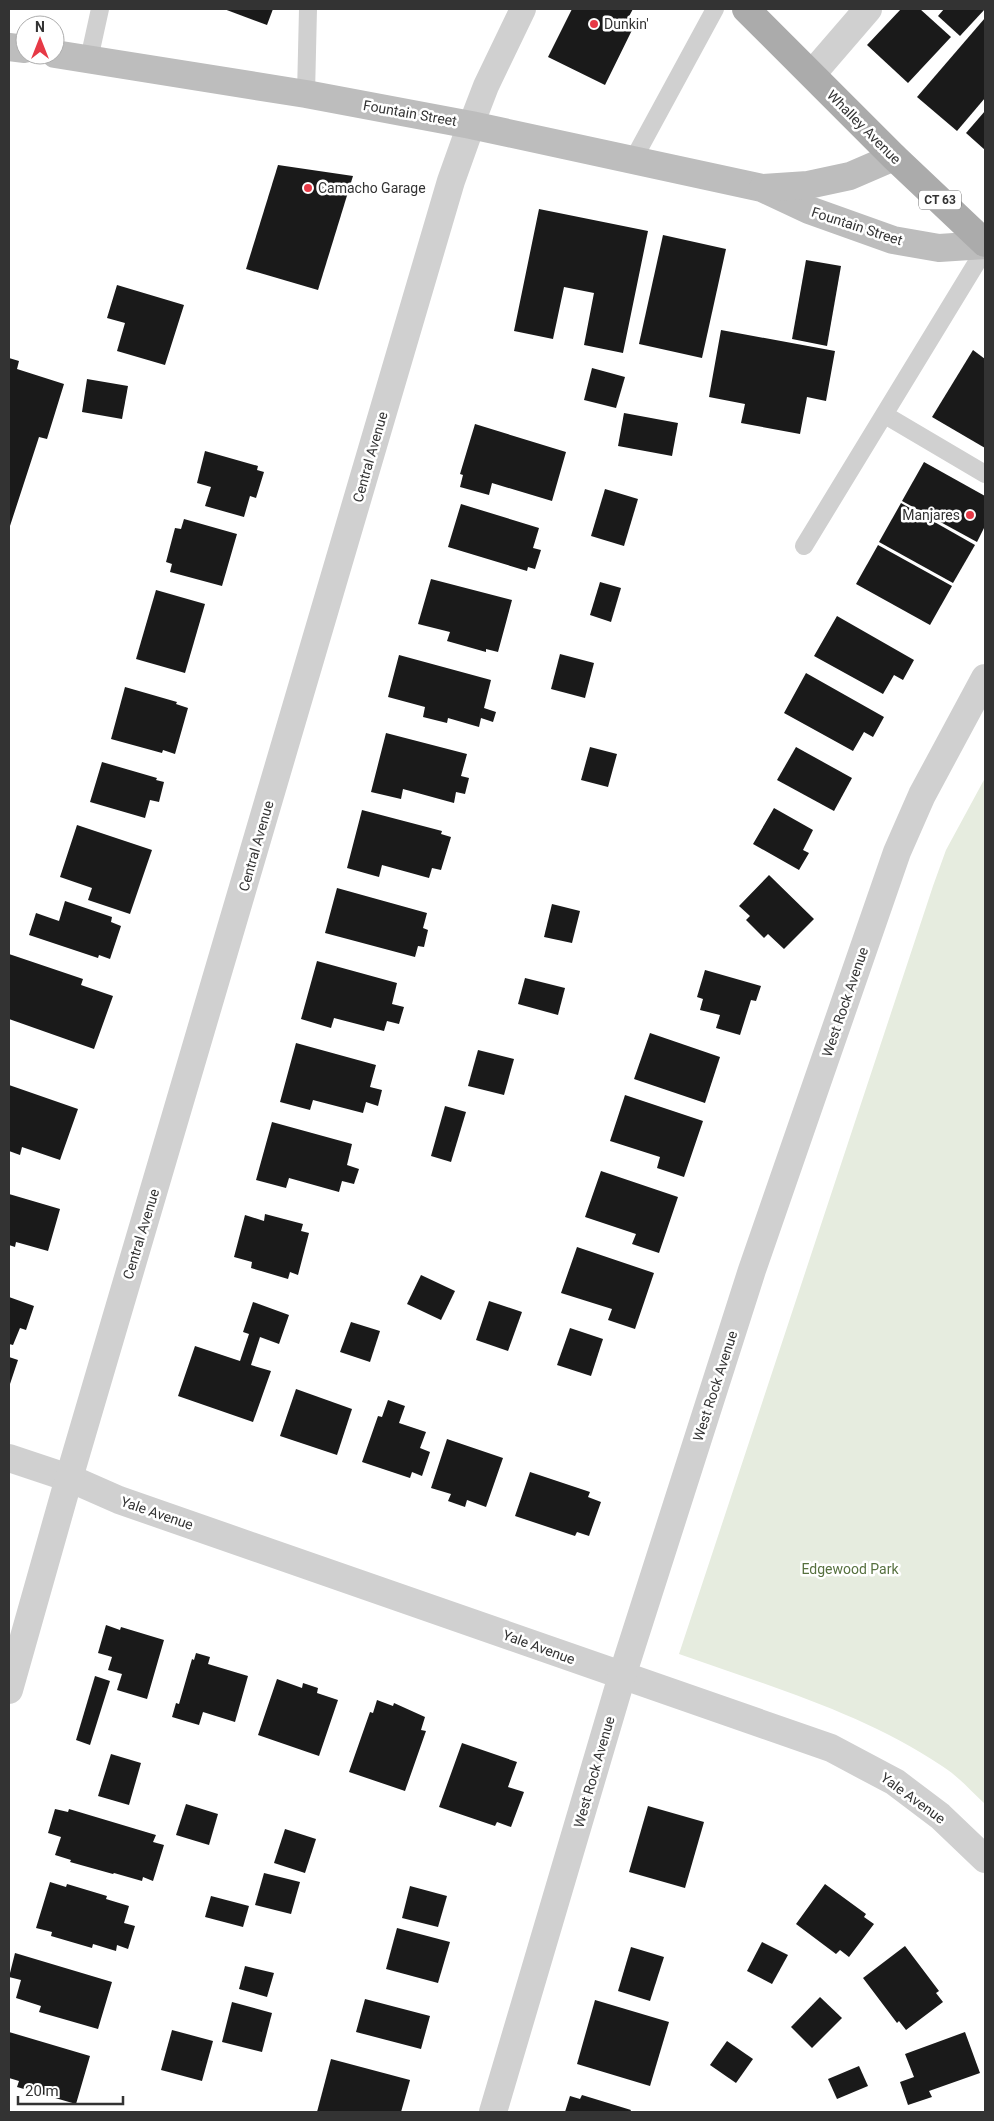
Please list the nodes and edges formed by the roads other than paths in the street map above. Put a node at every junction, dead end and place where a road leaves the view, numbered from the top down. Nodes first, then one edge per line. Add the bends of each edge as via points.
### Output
1 (100, 9) edge
2 (308, 9) edge
3 (523, 9) edge
4 (716, 9) edge
5 (746, 9) edge
6 (868, 9) edge
7 (65, 55) edge
8 (89, 59) junction
9 (812, 74) junction
10 (306, 94) junction
11 (471, 125) junction
12 (894, 157) junction
13 (633, 160) junction
14 (762, 188) junction
15 (985, 246) edge
16 (885, 415) junction
17 (985, 474) edge
18 (804, 546) dead end
19 (985, 678) edge
20 (9, 1458) edge
21 (68, 1478) junction
22 (622, 1676) junction
23 (9, 1690) edge
24 (985, 1859) edge
25 (494, 2112) edge

1 - 8 lane
2 - 10 lane
3 - 11 street, Central Avenue
4 - 13 lane
5 - 9 main road, Whalley Avenue / CT 63
6 - 9 street
7 - 8 main road, Fountain Street
8 - 10 main road, Fountain Street
9 - 12 main road, Whalley Avenue / CT 63
10 - 11 main road, Fountain Street
11 - 13 main road, Fountain Street
11 - 21 street, Central Avenue via 451,181
12 - 14 main road, Fountain Street via 850,176 808,185
12 - 15 main road, Whalley Avenue / CT 63
13 - 14 main road, Fountain Street
14 - 15 main road, Fountain Street via 809,210 893,240 938,248
15 - 16 lane
16 - 17 lane
16 - 18 lane
19 - 22 street, West Rock Avenue via 922,795 896,852 752,1270
20 - 21 street, Yale Avenue
21 - 22 street, Yale Avenue via 119,1500
21 - 23 street, Central Avenue
22 - 24 street, Yale Avenue via 830,1748 895,1782 940,1816
22 - 25 street, West Rock Avenue

